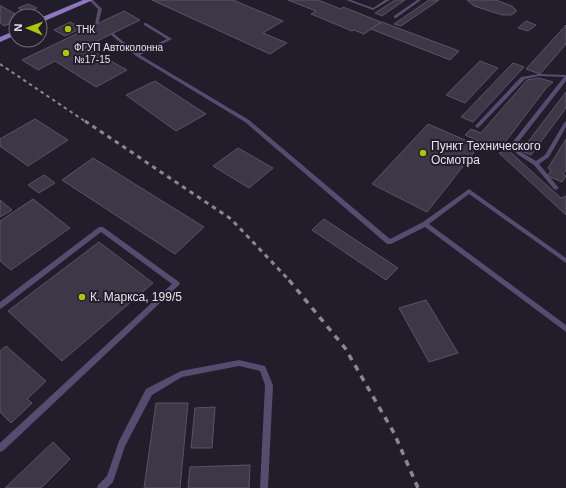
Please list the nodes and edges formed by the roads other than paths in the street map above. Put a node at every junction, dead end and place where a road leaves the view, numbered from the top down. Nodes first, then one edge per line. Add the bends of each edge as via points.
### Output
1 (90, 0) edge
2 (348, 0) edge
3 (388, 0) edge
4 (419, 0) edge
5 (395, 17) dead end
6 (48, 18) edge
7 (98, 24) dead end
8 (145, 24) dead end
9 (112, 34) dead end
10 (137, 55) junction
11 (566, 77) edge
12 (566, 123) edge
13 (477, 126) dead end
14 (536, 164) junction
15 (556, 188) dead end
16 (425, 224) junction
17 (566, 261) edge
18 (0, 306) edge
19 (566, 329) edge
20 (0, 448) edge
21 (101, 488) edge
22 (264, 488) edge

1 - 6 main road
1 - 7 lane via 100,9
2 - 3 lane via 374,9
4 - 5 lane
8 - 10 lane via 170,39
9 - 10 lane
10 - 16 lane via 246,121 389,242
11 - 13 lane via 544,75 523,78
11 - 14 lane via 514,144 519,153
12 - 14 lane via 547,156
14 - 15 lane
16 - 17 lane via 469,191
16 - 19 lane
18 - 20 lane via 101,229 178,284
21 - 22 lane via 110,479 122,444 149,392 181,374 239,363 262,368 269,385

